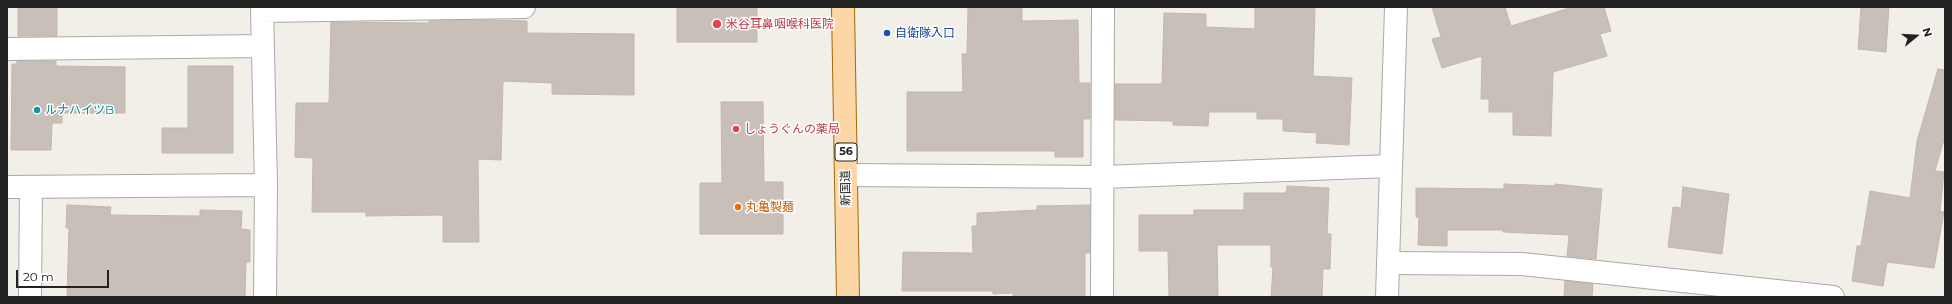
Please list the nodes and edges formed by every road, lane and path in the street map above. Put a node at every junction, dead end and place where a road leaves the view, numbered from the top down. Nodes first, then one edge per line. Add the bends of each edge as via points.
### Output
1 (524, 7) edge
2 (843, 7) edge
3 (1103, 7) edge
4 (1396, 7) edge
5 (262, 9) edge
6 (263, 46) junction
7 (7, 49) edge
8 (1390, 166) junction
9 (846, 175) junction
10 (1103, 177) junction
11 (266, 185) junction
12 (7, 187) edge
13 (31, 187) junction
14 (1388, 263) junction
15 (30, 297) edge
16 (265, 297) edge
17 (848, 297) edge
18 (1102, 297) edge
19 (1387, 297) edge
20 (1833, 297) edge

1 - 5 street
2 - 9 main road, 新国道 / 56
3 - 10 street
4 - 8 street
5 - 6 street
6 - 7 street
6 - 11 street
8 - 10 street
8 - 14 street
9 - 10 street
9 - 17 main road, 新国道 / 56
10 - 18 street
11 - 13 street
11 - 16 street
12 - 13 street
13 - 15 street
14 - 19 street
14 - 20 street via 1522,264

